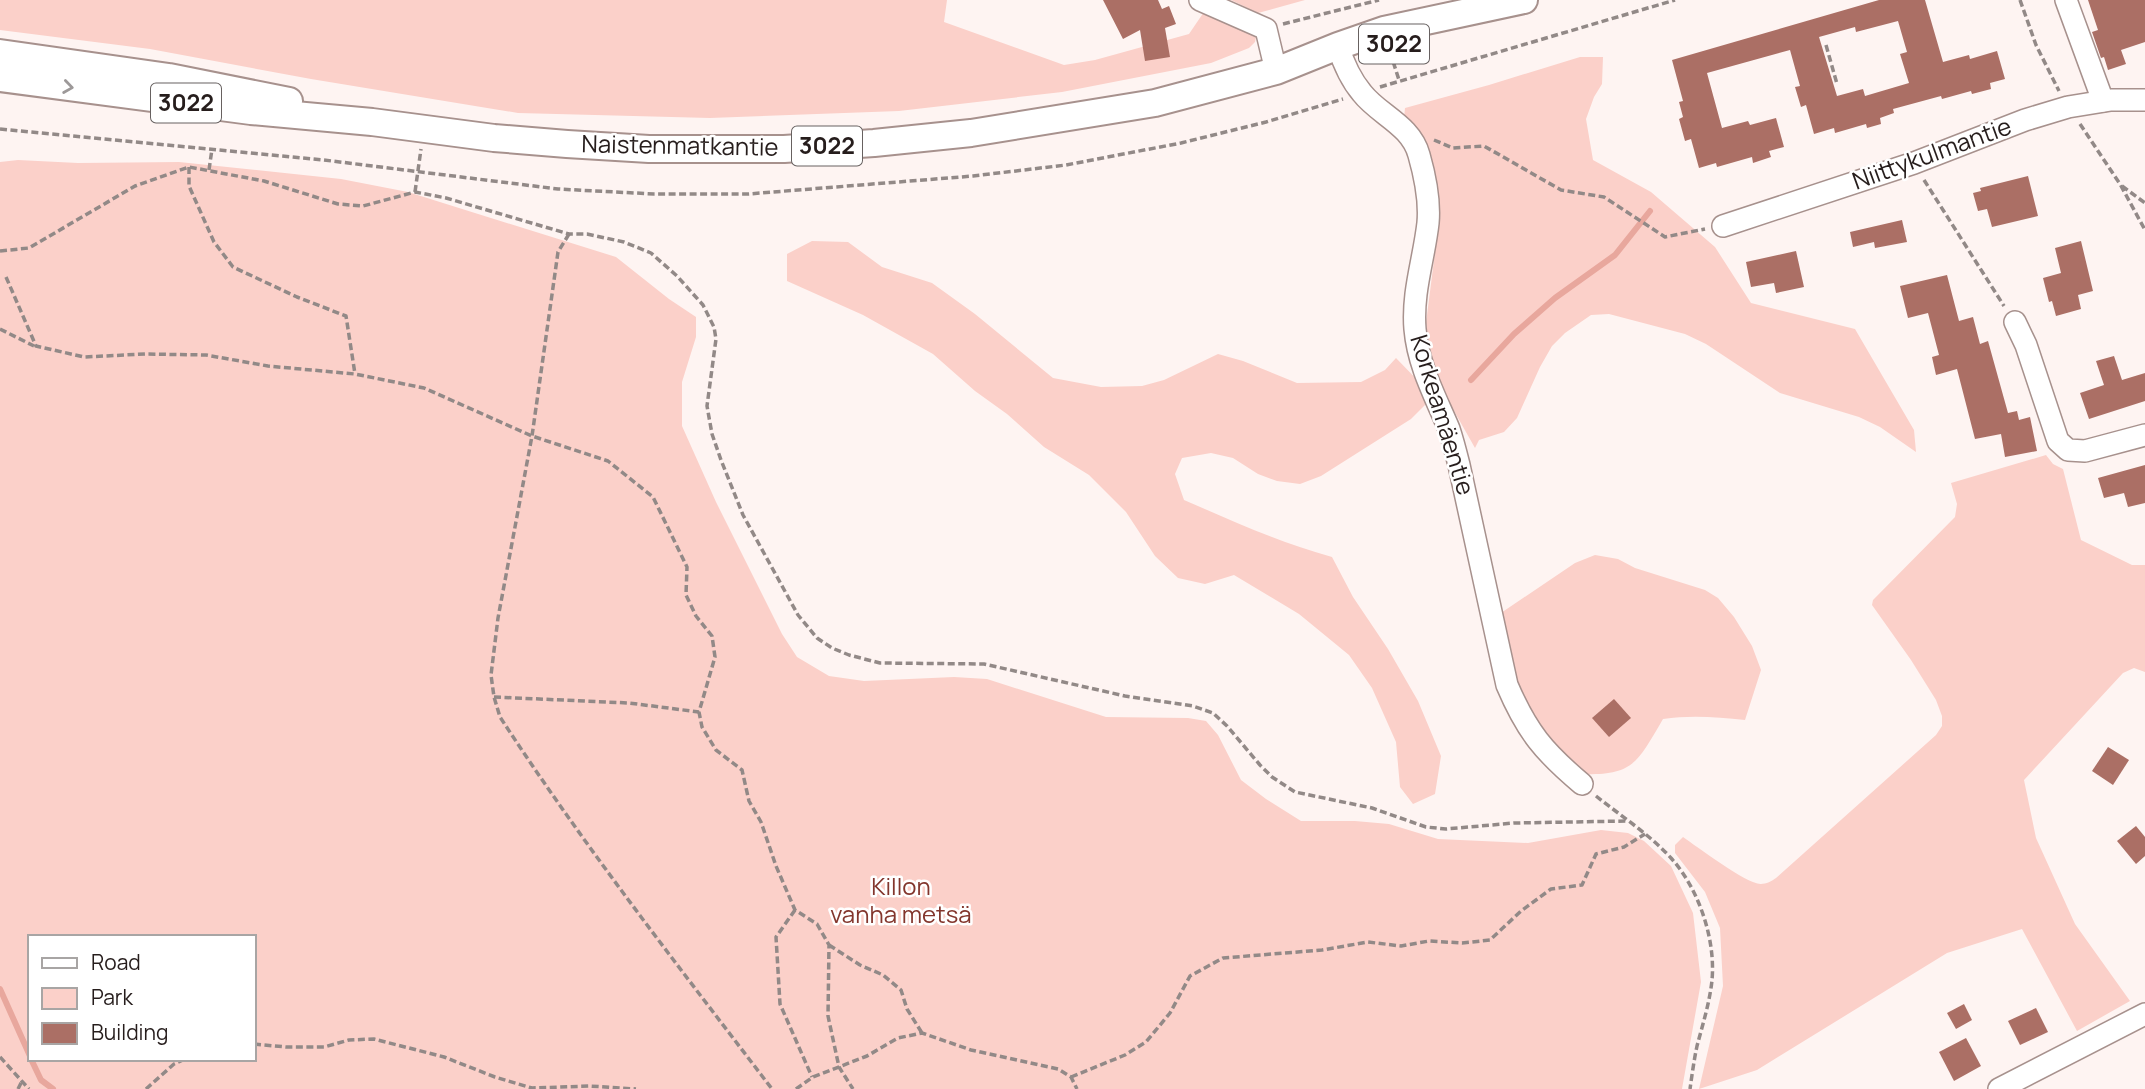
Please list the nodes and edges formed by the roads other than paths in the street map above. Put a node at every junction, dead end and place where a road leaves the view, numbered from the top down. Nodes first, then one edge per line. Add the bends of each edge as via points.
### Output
1 (1200, 0) edge
2 (2066, 0) edge
3 (1516, 2) edge
4 (1340, 53) junction
5 (1276, 71) junction
6 (3, 72) edge
7 (2145, 100) edge
8 (2103, 101) junction
9 (1723, 226) road end
10 (2015, 323) road end
11 (2145, 435) edge
12 (1582, 784) road end
13 (2145, 1014) edge
14 (1999, 1089) edge

1 - 5 street via 1266,29
2 - 8 street
3 - 4 main road, Naistenmatkantie / 3022 via 1452,26
4 - 5 main road, Naistenmatkantie / 3022
4 - 12 street, Korkeamäentie via 1362,94 1400,126 1418,151 1428,222 1415,301 1418,352 1462,474 1507,685 1536,740
5 - 6 main road, Naistenmatkantie / 3022 via 1154,103 971,134 784,149 649,149 494,138 251,111
7 - 8 street, Niittykulmantie
8 - 9 street, Niittykulmantie via 2036,117
10 - 11 street via 2058,442 2068,450 2085,451
13 - 14 street

